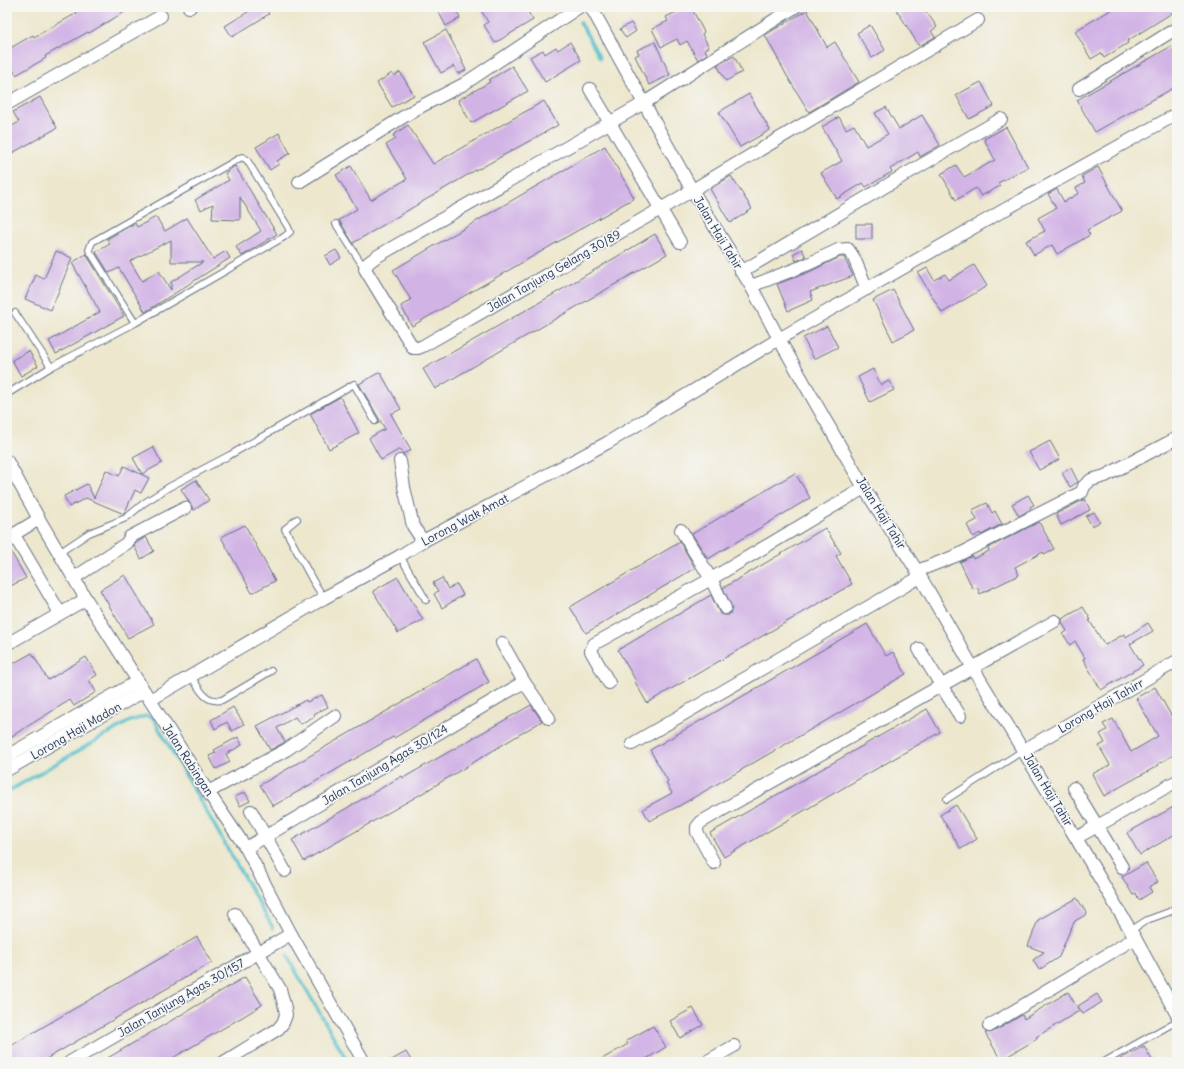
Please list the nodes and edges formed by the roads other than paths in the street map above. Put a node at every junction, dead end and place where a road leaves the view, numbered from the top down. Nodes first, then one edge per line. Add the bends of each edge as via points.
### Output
1 (579, 7) edge
2 (591, 7) edge
3 (795, 7) edge
4 (161, 16) dead end
5 (978, 20) dead end
6 (1177, 28) edge
7 (590, 89) dead end
8 (1079, 89) dead end
9 (644, 103) junction
10 (7, 104) edge
11 (1177, 114) edge
12 (1001, 119) dead end
13 (609, 123) junction
14 (299, 182) dead end
15 (692, 190) junction
16 (661, 209) junction
17 (336, 224) dead end
18 (680, 242) dead end
19 (365, 269) junction
20 (741, 272) junction
21 (751, 286) junction
22 (867, 289) junction
23 (15, 313) dead end
24 (135, 322) junction
25 (779, 339) junction
26 (51, 367) junction
27 (7, 394) edge
28 (375, 421) dead end
29 (1177, 438) edge
30 (7, 461) edge
31 (400, 461) dead end
32 (864, 488) junction
33 (185, 508) dead end
34 (39, 519) junction
35 (297, 519) dead end
36 (681, 530) dead end
37 (10, 537) edge
38 (423, 541) junction
39 (59, 553) junction
40 (400, 556) junction
41 (919, 574) junction
42 (74, 578) junction
43 (711, 579) junction
44 (86, 598) junction
45 (324, 598) junction
46 (426, 600) dead end
47 (725, 608) dead end
48 (60, 613) junction
49 (1055, 621) dead end
50 (502, 643) dead end
51 (7, 644) edge
52 (920, 649) dead end
53 (1177, 661) edge
54 (973, 668) junction
55 (271, 671) dead end
56 (191, 676) junction
57 (138, 681) junction
58 (524, 682) junction
59 (609, 683) dead end
60 (942, 686) junction
61 (147, 695) junction
62 (335, 716) dead end
63 (960, 716) dead end
64 (549, 718) dead end
65 (632, 744) dead end
66 (1024, 750) junction
67 (7, 756) edge
68 (7, 770) edge
69 (1177, 781) edge
70 (1074, 788) dead end
71 (208, 792) junction
72 (947, 799) dead end
73 (251, 811) dead end
74 (1098, 826) junction
75 (266, 836) junction
76 (1076, 838) junction
77 (246, 848) junction
78 (714, 863) dead end
79 (1122, 867) dead end
80 (285, 871) dead end
81 (1177, 907) edge
82 (235, 914) dead end
83 (291, 934) junction
84 (1132, 934) junction
85 (259, 954) junction
86 (1177, 1015) edge
87 (1177, 1022) edge
88 (989, 1026) dead end
89 (734, 1046) dead end
90 (70, 1062) edge
91 (224, 1062) edge
92 (364, 1062) edge
93 (706, 1062) edge
94 (1104, 1062) edge

1 - 14 street via 464,84 416,108
2 - 9 street, Jalan Haji Tahir
3 - 9 street
4 - 10 street
5 - 15 street, Jalan Tanjung Gelang 30/89
6 - 8 street
7 - 13 street
9 - 13 street
9 - 15 street, Jalan Haji Tahir
11 - 22 street, Lorong Wak Amat
12 - 20 street
13 - 16 street
13 - 19 street via 376,256
15 - 16 street, Jalan Tanjung Gelang 30/89
15 - 20 street, Jalan Haji Tahir
16 - 18 street
16 - 19 street, Jalan Tanjung Gelang 30/89 via 418,348 414,348
17 - 19 lane
20 - 21 street, Jalan Haji Tahir
21 - 22 street via 838,250 848,249
21 - 25 street, Jalan Haji Tahir
22 - 25 street, Lorong Wak Amat
23 - 26 lane
24 - 24 lane via 89,250 92,242 242,157 247,160 290,232
24 - 26 lane
25 - 32 street, Jalan Haji Tahir
25 - 38 street, Lorong Wak Amat via 608,443
26 - 27 lane
28 - 39 lane via 354,384 169,487 126,518 89,533
29 - 41 street via 1105,476 1090,480 1082,492
30 - 34 street, Jalan Rabingan
31 - 38 street via 414,526
32 - 41 street, Jalan Haji Tahir
32 - 43 street
33 - 42 street via 130,537 127,543
34 - 37 street
34 - 39 street, Jalan Rabingan
35 - 45 lane via 285,529
36 - 43 street
37 - 48 street
38 - 40 street, Lorong Wak Amat
39 - 42 street, Jalan Rabingan
40 - 45 street, Lorong Wak Amat
40 - 46 lane
41 - 54 street, Jalan Haji Tahir
41 - 65 street
42 - 44 street, Jalan Rabingan
43 - 47 street
43 - 59 street via 594,644 591,650
44 - 48 street
44 - 57 street, Jalan Rabingan
45 - 56 street, Lorong Wak Amat
48 - 51 street
49 - 54 street
50 - 58 street
52 - 60 street
53 - 66 street, Lorong Haji Tahirr
54 - 60 street
54 - 66 street, Jalan Haji Tahir
55 - 56 lane via 222,700 214,701 206,697
56 - 61 street, Lorong Wak Amat
57 - 61 street, Jalan Rabingan
57 - 67 street
58 - 64 street
58 - 75 street, Jalan Tanjung Agas 30/124
60 - 63 street
60 - 78 street via 701,822 697,832
61 - 68 street, Lorong Haji Madon
61 - 71 street, Jalan Rabingan
62 - 71 street via 286,750
66 - 72 lane
66 - 76 street, Jalan Haji Tahir
69 - 74 street
70 - 74 street
71 - 77 street, Jalan Rabingan
73 - 75 street
74 - 76 street
74 - 79 street
75 - 77 street, Jalan Tanjung Agas 30/124
75 - 80 street
76 - 84 street, Jalan Haji Tahir
77 - 83 street, Jalan Rabingan
81 - 84 lane via 1147,920
82 - 85 street
83 - 85 street, Jalan Tanjung Agas 30/157
83 - 92 street, Jalan Rabingan
84 - 86 street, Jalan Haji Tahir
84 - 88 street
85 - 90 street, Jalan Tanjung Agas 30/157
85 - 91 street via 280,989 286,1015 278,1029
87 - 94 lane
89 - 93 street

